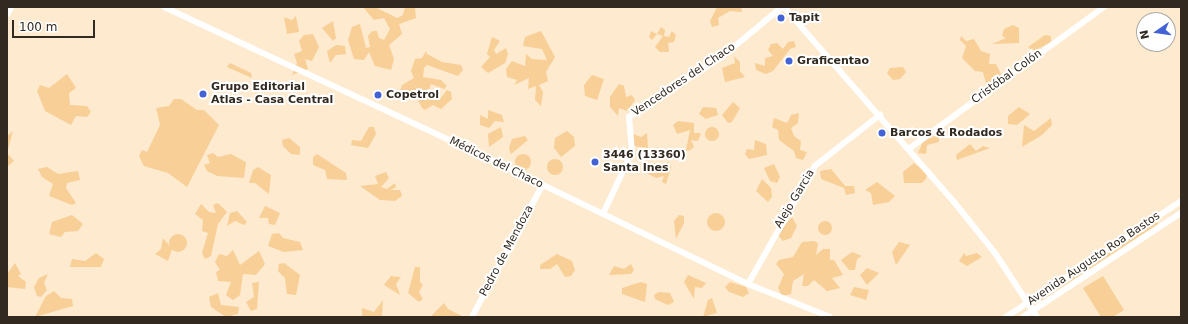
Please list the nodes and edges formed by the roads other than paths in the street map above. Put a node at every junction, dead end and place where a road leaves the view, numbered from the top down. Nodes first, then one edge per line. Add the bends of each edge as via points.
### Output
1 (10, 7) edge
2 (164, 7) edge
3 (783, 7) edge
4 (1104, 7) edge
5 (7, 13) edge
6 (880, 116) junction
7 (910, 148) junction
8 (542, 186) junction
9 (1181, 201) edge
10 (1181, 213) edge
11 (603, 214) junction
12 (748, 284) junction
13 (1028, 303) junction
14 (1033, 311) junction
15 (472, 317) edge
16 (830, 317) edge
17 (1006, 317) edge
18 (1024, 317) edge
19 (1037, 317) edge

1 - 5 highway
2 - 8 main road, Médicos del Chaco
3 - 6 main road
3 - 11 street, Vencedores del Chaco via 723,56 628,117 632,152
4 - 7 street, Cristóbal Colón
6 - 7 main road
6 - 12 street, Alejo Garcia via 815,166
7 - 13 main road via 995,253
8 - 11 main road, Médicos del Chaco
8 - 15 street, Pedro de Mendoza
9 - 13 main road, Avenida Augusto Roa Bastos
10 - 14 main road, Avenida Augusto Roa Bastos
11 - 12 main road, Médicos del Chaco
12 - 16 main road, Médicos del Chaco
13 - 14 main road
13 - 17 main road, Avenida Augusto Roa Bastos
14 - 18 main road, Avenida Augusto Roa Bastos
14 - 19 main road

